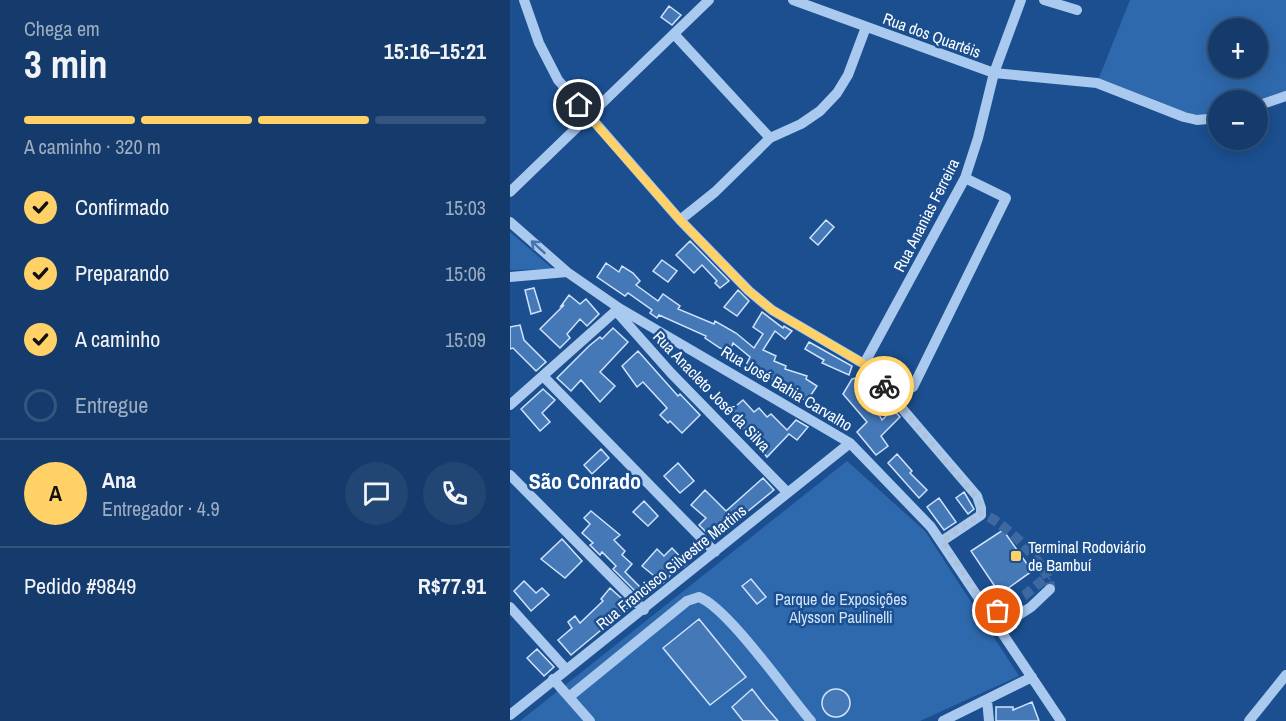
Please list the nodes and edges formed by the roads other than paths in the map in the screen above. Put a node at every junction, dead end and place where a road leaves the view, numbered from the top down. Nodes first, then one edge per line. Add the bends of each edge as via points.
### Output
1 (524, 0) edge
2 (709, 0) edge
3 (793, 0) edge
4 (1021, 0) edge
5 (1044, 0) edge
6 (1077, 10) dead end
7 (866, 27) junction
8 (674, 34) junction
9 (994, 73) junction
10 (1286, 96) edge
11 (1268, 102) edge
12 (589, 118) junction
13 (1208, 119) edge
14 (770, 138) junction
15 (965, 178) junction
16 (510, 192) edge
17 (680, 220) junction
18 (510, 222) edge
19 (567, 272) junction
20 (510, 277) edge
21 (618, 309) junction
22 (864, 364) junction
23 (543, 376) junction
24 (913, 387) dead end
25 (510, 404) edge
26 (850, 443) junction
27 (510, 475) edge
28 (787, 492) junction
29 (942, 541) junction
30 (715, 552) junction
31 (1050, 589) tunnel mouth
32 (510, 607) edge
33 (644, 610) junction
34 (999, 628) junction
35 (566, 669) junction
36 (1286, 675) edge
37 (1032, 677) junction
38 (554, 679) junction
39 (570, 697) junction
40 (987, 700) junction
41 (510, 715) edge
42 (590, 721) edge
43 (811, 721) edge
44 (943, 721) edge
45 (988, 721) edge
46 (1060, 721) edge
47 (1249, 721) edge

1 - 12 street via 549,66
2 - 8 street
3 - 7 street, Rua dos Quartéis
4 - 9 street, Rua Ananias Ferreira
5 - 6 street
7 - 9 street, Rua dos Quartéis
7 - 14 street via 837,93 801,124
8 - 12 street
8 - 14 street
9 - 13 street, Rua dos Quartéis via 1091,81 1184,117
9 - 15 street, Rua Ananias Ferreira
10 - 11 street
12 - 16 street
12 - 17 street
14 - 17 street via 723,185
15 - 22 street, Rua Ananias Ferreira
15 - 24 street via 1006,198
17 - 22 street via 772,310
19 -> 18 street, Rua José Bahia Carvalho
19 - 20 street
19 - 21 street, Rua José Bahia Carvalho
21 - 23 street
21 - 26 street, Rua José Bahia Carvalho
21 - 28 street, Rua Anacleto José da Silva via 671,373
22 - 29 street via 977,496 985,516
23 - 25 street
23 - 30 street
26 - 28 street, Rua Francisco Silvestre Martins
26 - 29 street, Rua José Bahia Carvalho
27 - 33 street
28 - 30 street, Rua Francisco Silvestre Martins
29 - 34 street, Rua José Bahia Carvalho via 994,613
30 - 33 street, Rua Francisco Silvestre Martins
31 - 34 street
32 - 35 street
33 - 35 street, Rua Francisco Silvestre Martins
34 - 37 street, Rua José Bahia Carvalho
35 - 38 street, Rua Francisco Silvestre Martins
36 - 47 street
37 - 40 street
37 - 46 street, Rua José Bahia Carvalho
38 - 39 street
38 - 41 street, Rua Francisco Silvestre Martins
39 - 42 street
39 - 43 street via 687,601 699,597 731,623
40 - 44 street
40 - 45 street

